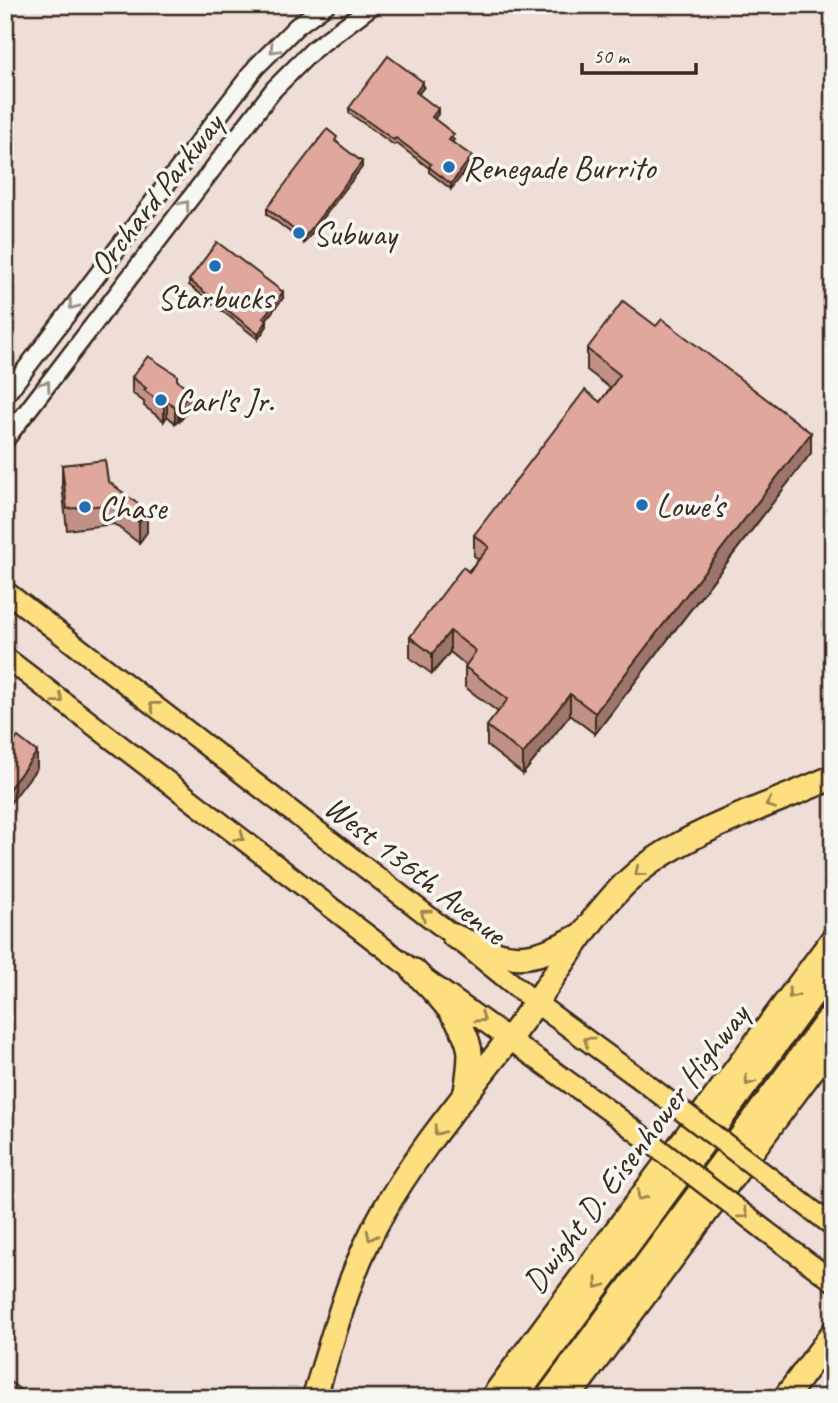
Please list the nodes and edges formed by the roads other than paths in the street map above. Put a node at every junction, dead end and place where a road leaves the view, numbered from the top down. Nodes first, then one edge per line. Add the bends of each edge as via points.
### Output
1 (326, 5) edge
2 (373, 5) edge
3 (5, 396) edge
4 (5, 440) edge
5 (5, 583) edge
6 (5, 591) edge
7 (25, 607) junction
8 (5, 657) edge
9 (833, 777) edge
10 (585, 933) junction
11 (453, 936) junction
12 (833, 939) edge
13 (833, 967) edge
14 (414, 971) junction
15 (536, 1003) junction
16 (833, 1013) edge
17 (509, 1038) junction
18 (833, 1042) edge
19 (466, 1092) junction
20 (833, 1226) edge
21 (833, 1281) edge
22 (833, 1333) edge
23 (833, 1360) edge
24 (802, 1375) junction
25 (314, 1398) edge
26 (492, 1398) edge
27 (515, 1398) edge
28 (547, 1398) edge
29 (568, 1398) edge
30 (785, 1398) edge

1 -> 3 street, Orchard Parkway via 297,26 256,67
4 -> 2 street, Orchard Parkway via 274,89 314,49
5 - 7 main road
6 - 7 main road, West 136th Avenue
11 -> 7 main road, West 136th Avenue
8 -> 14 main road
9 -> 10 highway via 696,836 651,862 615,895
10 - 11 highway via 542,955 522,957 493,952
10 - 15 highway
11 - 15 main road, West 136th Avenue
12 -> 26 highway, Dwight D. Eisenhower Highway
13 -> 27 highway
14 -> 17 main road
14 - 19 highway via 454,1017 464,1036 470,1052
15 - 17 highway
20 -> 15 main road, West 136th Avenue, bridge
16 - 28 highway
17 - 19 highway
17 -> 21 main road, bridge
18 - 29 highway
19 -> 25 highway via 405,1177 363,1251
22 - 24 highway
23 - 24 highway
24 - 30 highway

